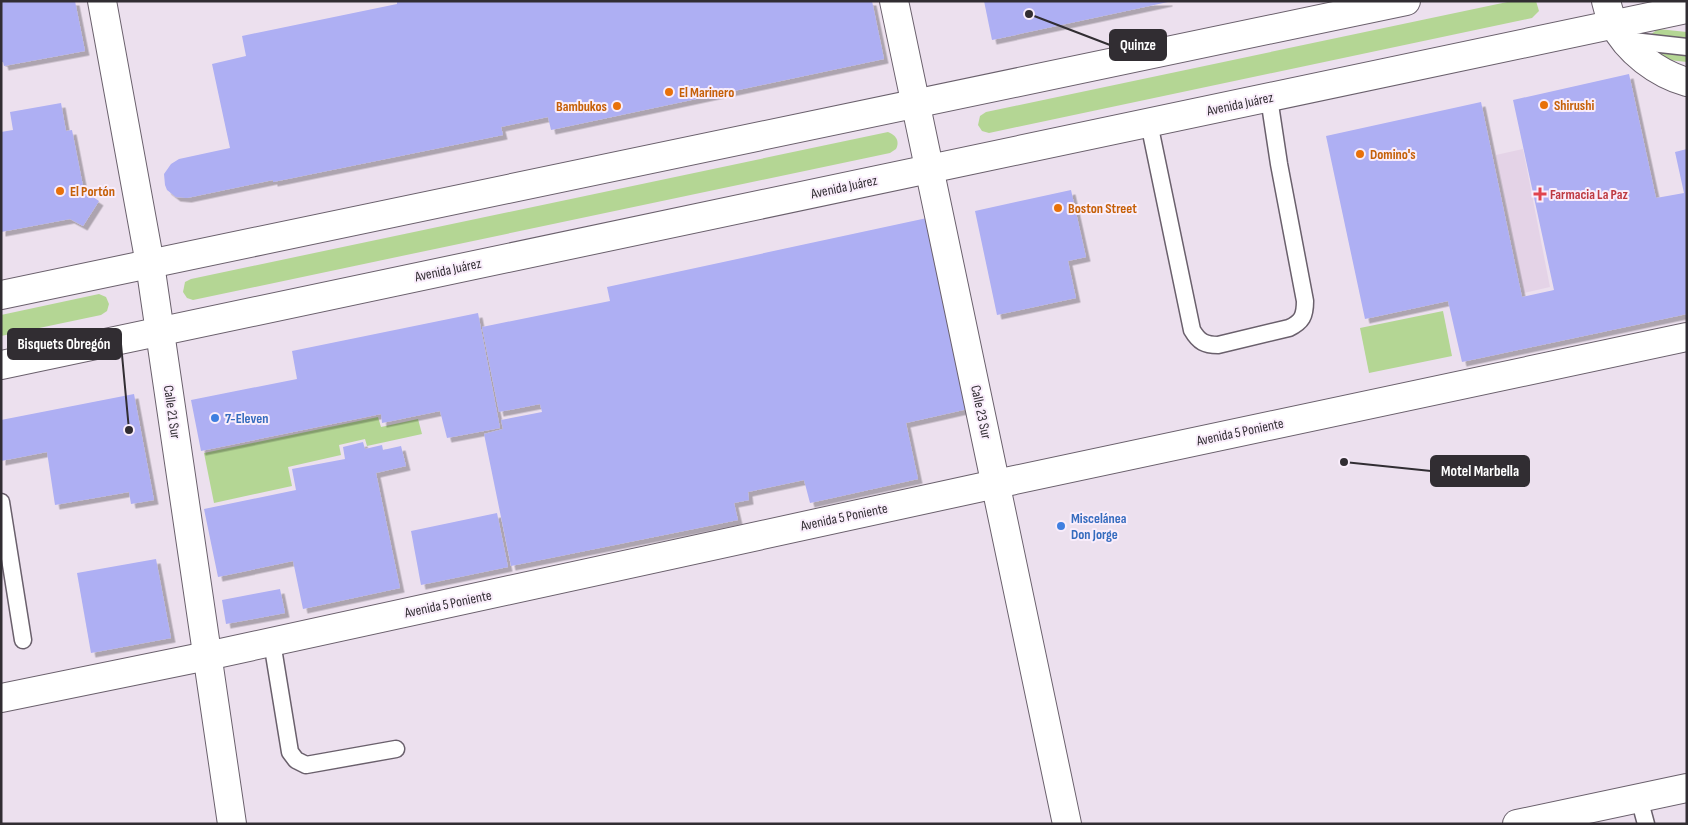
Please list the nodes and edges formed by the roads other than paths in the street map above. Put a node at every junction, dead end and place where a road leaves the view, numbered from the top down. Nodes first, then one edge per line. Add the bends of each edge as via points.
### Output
1 (102, 1) edge
2 (894, 1) edge
3 (1406, 1) edge
4 (1687, 8) edge
5 (1615, 22) edge
6 (1687, 47) edge
7 (1687, 82) edge
8 (1269, 98) junction
9 (916, 104) junction
10 (1149, 123) junction
11 (929, 169) junction
12 (150, 264) junction
13 (1, 296) edge
14 (159, 331) junction
15 (1687, 337) edge
16 (1, 365) edge
17 (996, 484) junction
18 (1, 502) edge
19 (23, 640) dead end
20 (272, 642) junction
21 (207, 656) junction
22 (1, 698) edge
23 (396, 750) dead end
24 (1687, 788) edge
25 (1639, 798) junction
26 (232, 824) edge
27 (1067, 824) edge
28 (1517, 824) edge
29 (1646, 824) edge

1 - 12 main road, Calle 21 Sur
2 - 9 main road, Calle 23 Sur
3 - 9 main road
4 - 5 main road, Avenida Juárez
5 - 6 lane
5 - 7 main road via 1647,63 1674,79
5 - 8 main road, Avenida Juárez
8 - 10 main road, Avenida Juárez
8 - 10 lane via 1305,313 1299,323 1289,328 1218,345 1207,345 1192,330
9 - 11 main road, Calle 23 Sur
9 - 12 main road
10 - 11 main road, Avenida Juárez
11 - 14 main road, Avenida Juárez
11 - 17 main road, Calle 23 Sur
12 - 13 main road
12 - 14 main road, Calle 21 Sur
14 - 16 main road, Avenida Juárez
14 - 21 main road, Calle 21 Sur
15 - 17 main road, Avenida 5 Poniente
17 - 20 main road, Avenida 5 Poniente
17 - 27 main road, Calle 23 Sur
18 - 19 lane
20 - 21 main road, Avenida 5 Poniente
20 - 23 lane via 290,752 296,760 306,765
21 - 22 main road, Avenida 5 Poniente
21 - 26 main road, Calle 21 Sur
24 - 25 main road
25 - 28 main road
25 - 29 lane

